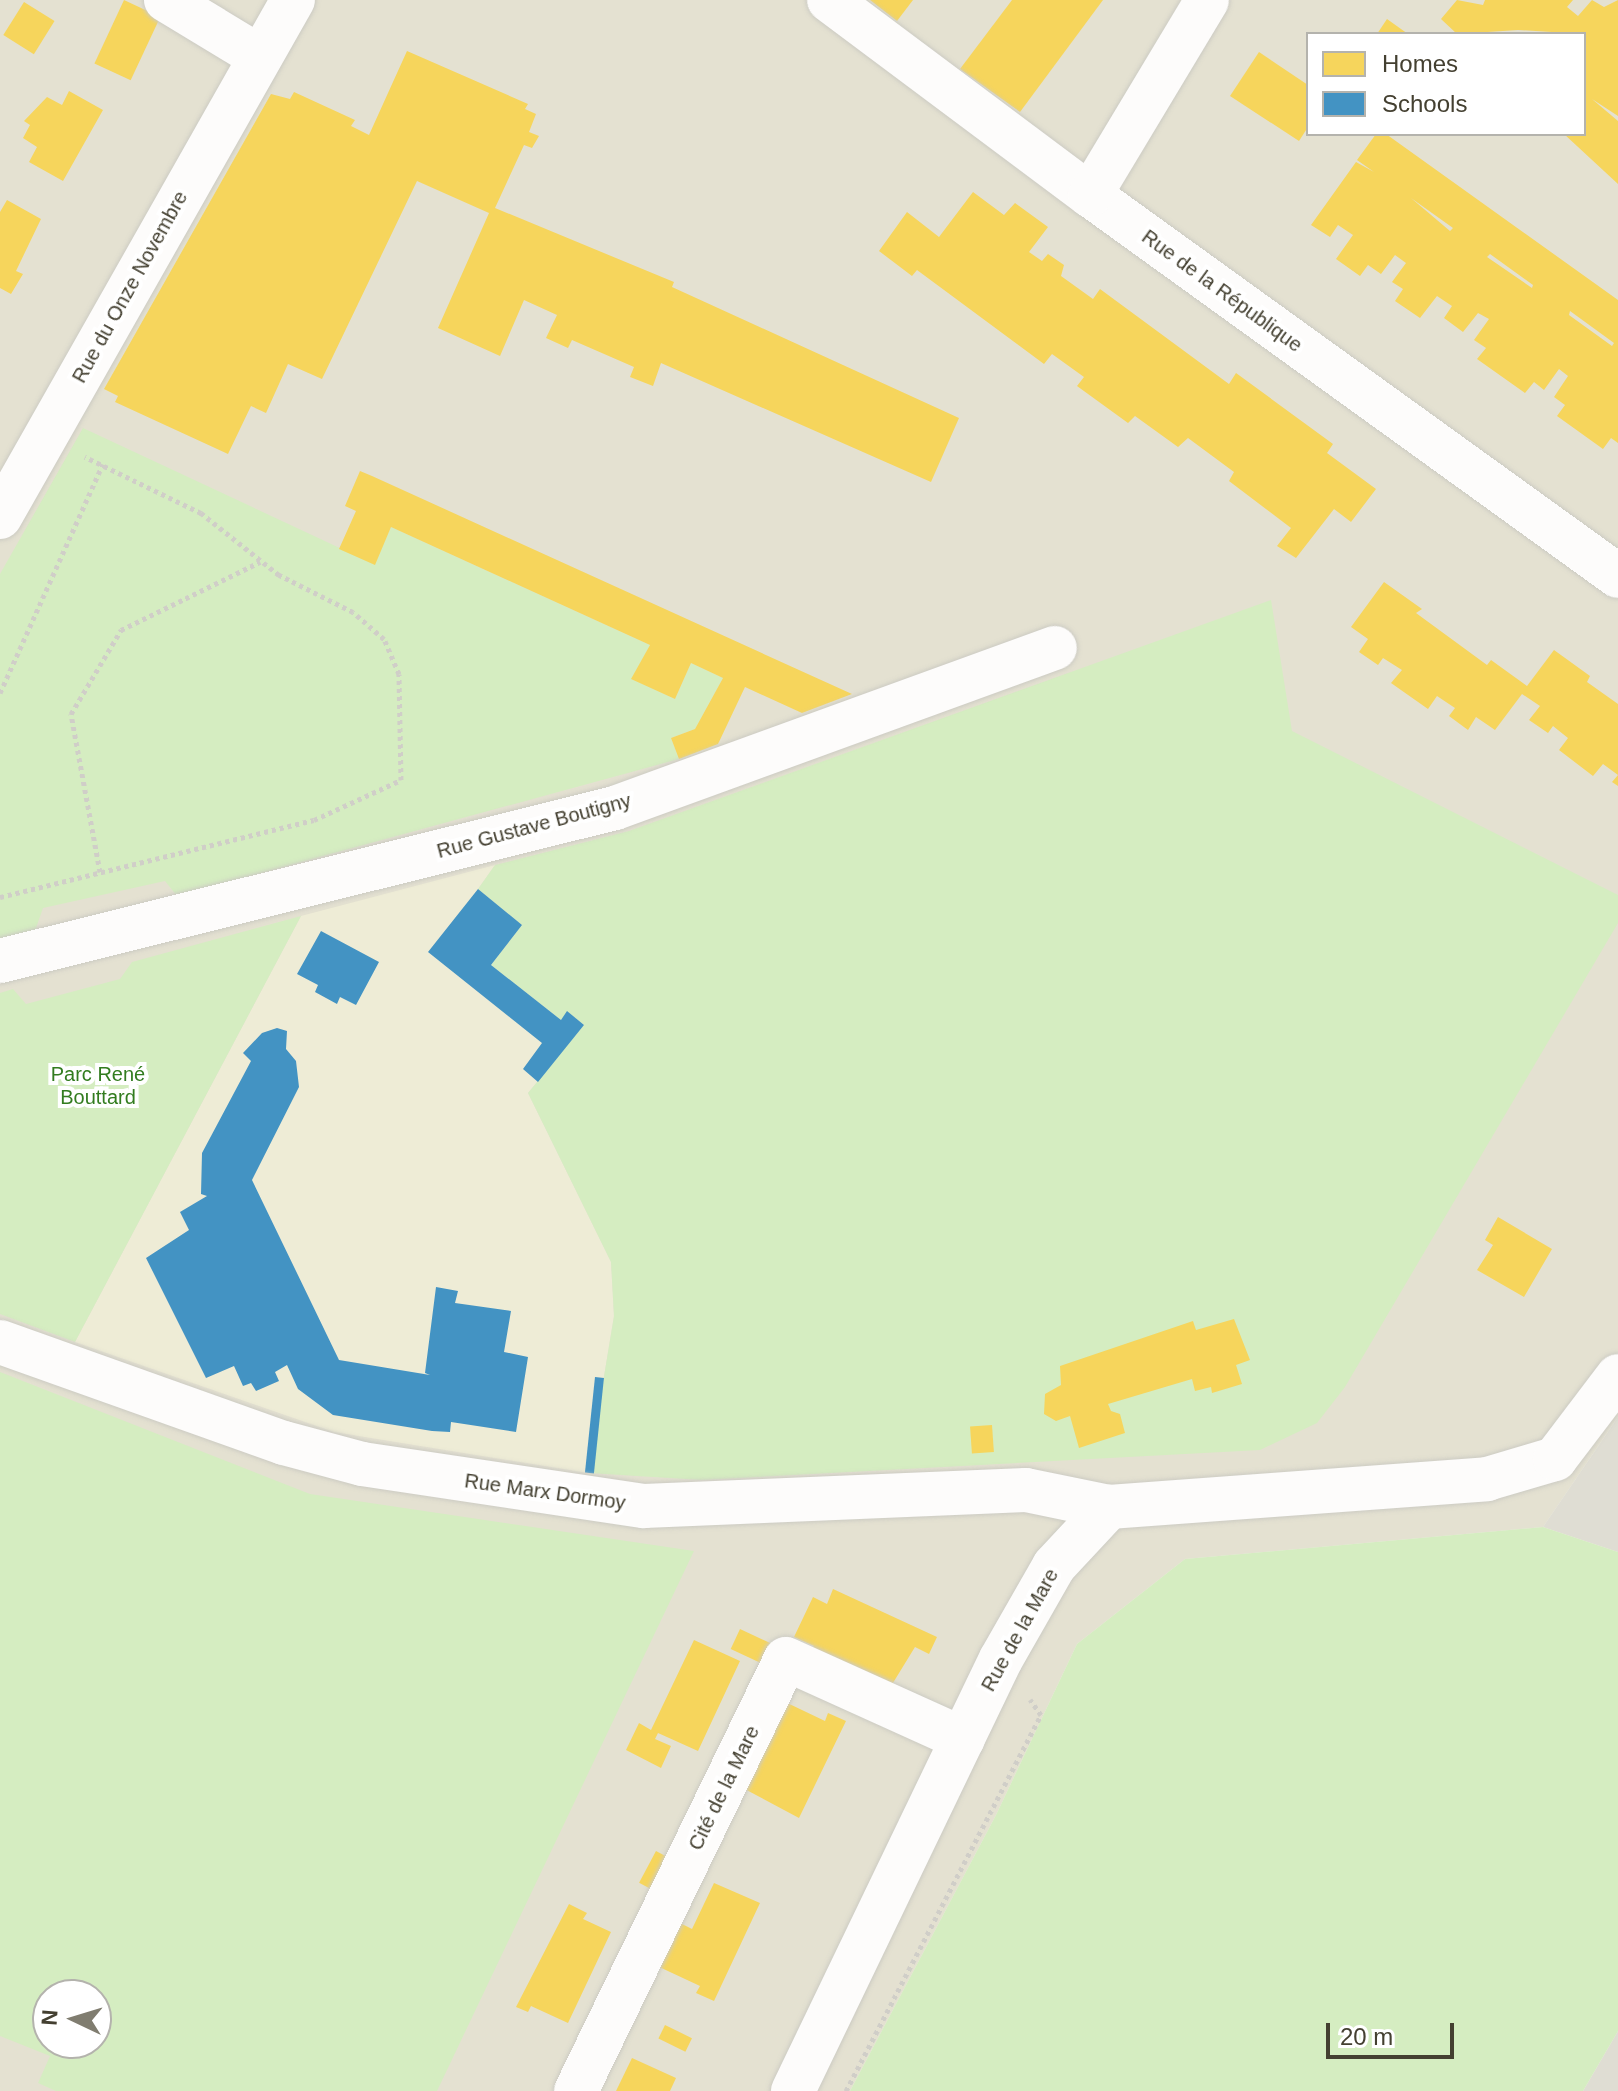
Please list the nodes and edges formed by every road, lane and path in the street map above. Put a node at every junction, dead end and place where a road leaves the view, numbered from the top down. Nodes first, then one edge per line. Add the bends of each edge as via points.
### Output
1 (166, 0) edge
2 (293, 0) edge
3 (829, 0) edge
4 (1207, 0) edge
5 (260, 57) junction
6 (1090, 195) junction
7 (0, 517) edge
8 (260, 562) junction
9 (1618, 576) edge
10 (1055, 648) dead end
11 (0, 693) edge
12 (100, 872) junction
13 (0, 897) edge
14 (0, 961) edge
15 (0, 1342) edge
16 (1618, 1376) edge
17 (1109, 1507) junction
18 (1001, 1659) junction
19 (963, 1739) junction
20 (576, 2091) edge
21 (793, 2091) edge
22 (846, 2091) edge

1 - 5 street
2 - 5 street, Rue du Onze Novembre
3 - 6 street, Rue de la République
4 - 6 street
5 - 7 street, Rue du Onze Novembre
6 - 9 street, Rue de la République
8 - 11 path via 201,513 103,464
8 - 12 path via 121,630 71,714
8 - 12 path via 353,612 384,639 399,674 401,780 314,820
10 - 14 street, Rue Gustave Boutigny via 615,808
12 - 13 path
15 - 17 street, Rue Marx Dormoy via 284,1443 393,1469 644,1506 1026,1490
16 - 17 street via 1555,1459 1487,1479
17 - 18 street, Rue de la Mare via 1054,1566
18 - 19 street, Rue de la Mare
18 - 22 path via 1041,1715
19 - 20 street, Cité de la Mare via 786,1659
19 - 21 street, Rue de la Mare

